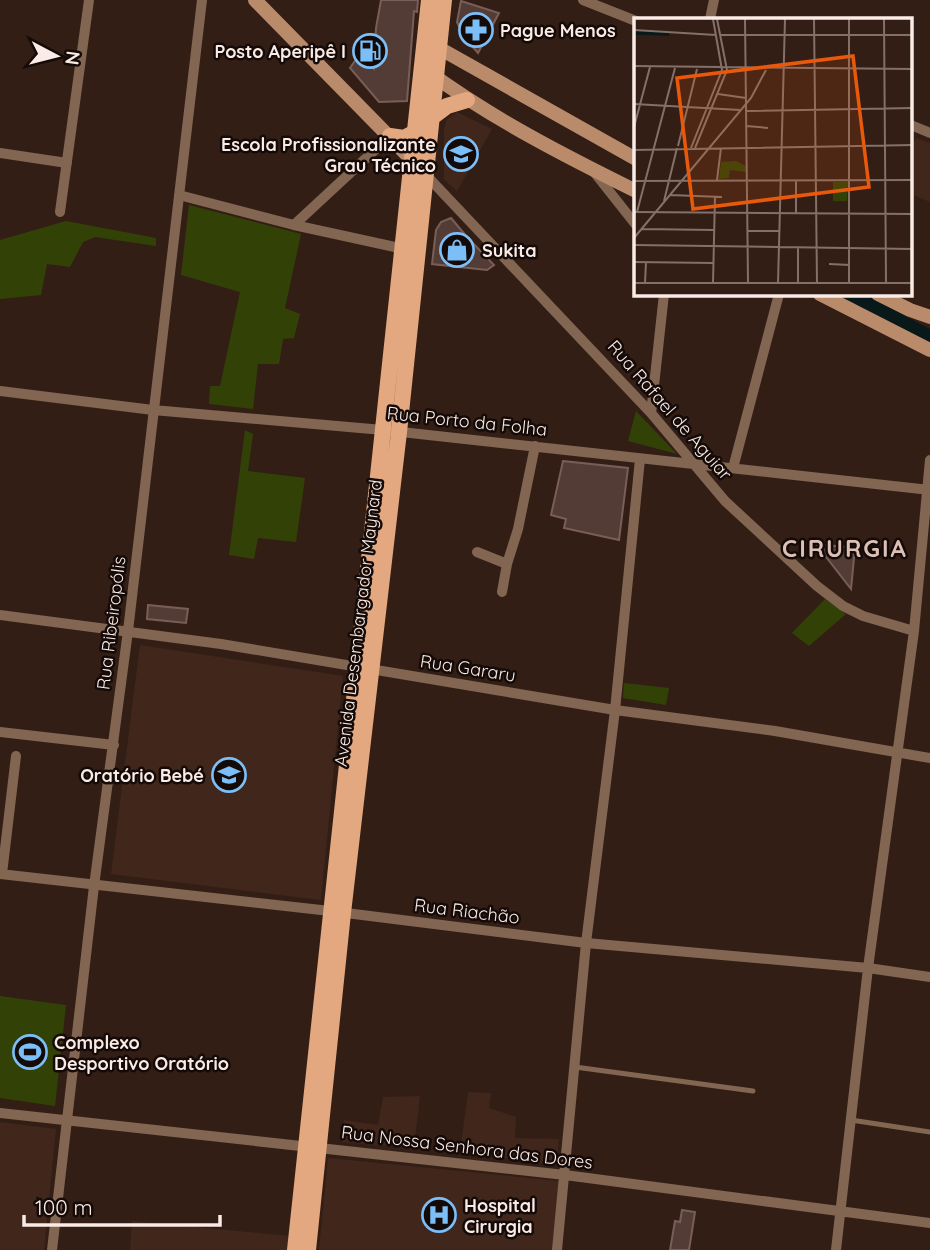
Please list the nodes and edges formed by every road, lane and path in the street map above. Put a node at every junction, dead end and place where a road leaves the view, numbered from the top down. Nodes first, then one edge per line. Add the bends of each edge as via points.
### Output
1 (89, 0) edge
2 (202, 0) edge
3 (256, 0) edge
4 (429, 0) edge
5 (444, 0) edge
6 (583, 0) edge
7 (713, 0) edge
8 (709, 18) edge
9 (634, 20) edge
10 (432, 44) junction
11 (423, 68) junction
12 (436, 78) junction
13 (467, 100) junction
14 (431, 118) junction
15 (912, 125) edge
16 (415, 132) junction
17 (930, 133) edge
18 (390, 136) junction
19 (0, 153) edge
20 (634, 158) edge
21 (412, 159) junction
22 (67, 163) junction
23 (593, 170) junction
24 (426, 175) junction
25 (634, 190) edge
26 (179, 195) junction
27 (60, 212) dead end
28 (634, 222) edge
29 (294, 225) junction
30 (404, 248) junction
31 (664, 296) edge
32 (778, 296) edge
33 (824, 296) edge
34 (882, 296) edge
35 (930, 317) edge
36 (930, 350) edge
37 (0, 391) edge
38 (153, 410) junction
39 (651, 412) junction
40 (383, 430) junction
41 (400, 432) junction
42 (535, 446) junction
43 (640, 459) junction
44 (930, 460) edge
45 (694, 464) junction
46 (733, 468) junction
47 (928, 490) edge
48 (477, 552) dead end
49 (507, 564) junction
50 (502, 592) dead end
51 (0, 615) edge
52 (128, 631) junction
53 (914, 631) junction
54 (364, 669) junction
55 (615, 710) junction
56 (0, 732) edge
57 (114, 745) junction
58 (897, 754) junction
59 (16, 756) dead end
60 (930, 758) edge
61 (0, 786) edge
62 (12, 788) junction
63 (1, 874) edge
64 (93, 886) junction
65 (337, 912) junction
66 (586, 943) junction
67 (868, 968) junction
68 (930, 977) edge
69 (575, 1067) junction
70 (753, 1091) dead end
71 (0, 1112) edge
72 (851, 1120) junction
73 (67, 1121) junction
74 (930, 1132) edge
75 (312, 1147) junction
76 (565, 1175) junction
77 (841, 1212) junction
78 (930, 1223) edge
79 (52, 1250) edge
80 (295, 1250) edge
81 (308, 1250) edge
82 (557, 1250) edge
83 (836, 1250) edge

1 - 22 street
2 - 26 street, Rua Ribeiropólis
3 - 18 main road
4 - 10 main road, Avenida Desembargador Maynard
5 - 10 main road, Avenida Desembargador Maynard
6 - 9 street
7 - 8 street
10 - 11 main road, Avenida Desembargador Maynard
10 - 12 main road, Avenida Desembargador Maynard
10 - 20 main road
11 - 12 main road
11 - 16 main road, Avenida Desembargador Maynard
12 - 13 main road
12 - 14 main road, Avenida Desembargador Maynard
13 - 14 main road via 447,106
13 - 23 main road
14 - 24 main road, Avenida Desembargador Maynard
15 - 17 street
16 - 18 main road via 404,138
16 - 21 main road, Avenida Desembargador Maynard
18 - 21 main road
18 - 29 street
19 - 22 street
21 - 24 main road
21 - 30 main road, Avenida Desembargador Maynard
22 - 27 street
23 - 25 main road
23 - 28 street
24 - 39 street, Rua Rafael de Aguiar
24 - 41 main road, Avenida Desembargador Maynard
26 - 29 street
26 - 38 street, Rua Ribeiropólis
29 - 30 street
30 - 40 main road, Avenida Desembargador Maynard
31 - 39 street
32 - 46 street
33 - 36 main road
34 - 35 main road
37 - 38 street, Rua Porto da Folha
38 - 40 street, Rua Porto da Folha
38 - 52 street, Rua Ribeiropólis
39 - 45 street, Rua Rafael de Aguiar
40 - 41 street, Rua Porto da Folha
40 - 54 main road, Avenida Desembargador Maynard
41 - 42 street, Rua Porto da Folha
41 - 54 main road, Avenida Desembargador Maynard
42 - 43 street, Rua Porto da Folha
42 - 49 street
43 - 45 street, Rua Porto da Folha
43 - 55 street
44 - 47 street
45 - 46 street, Rua Porto da Folha
45 - 53 street, Rua Rafael de Aguiar via 725,501 826,592 863,616
46 - 47 street, Rua Porto da Folha
47 - 53 street
48 - 49 street
49 - 50 street
51 - 52 street, Rua Gararu
52 - 54 street, Rua Gararu
52 - 57 street, Rua Ribeiropólis
53 - 58 street
54 - 55 street, Rua Gararu
54 - 65 main road, Avenida Desembargador Maynard
55 - 58 street, Rua Gararu via 775,731
55 - 66 street
56 - 57 street
57 - 64 street, Rua Ribeiropólis
58 - 60 street, Rua Gararu
58 - 67 street
59 - 62 street
61 - 62 street
62 - 63 street
63 - 64 street, Rua Riachão
64 - 65 street, Rua Riachão
64 - 73 street, Rua Ribeiropólis
65 - 66 street, Rua Riachão
65 - 75 main road, Avenida Desembargador Maynard
66 - 67 street, Rua Riachão
66 - 69 street
67 - 68 street, Rua Riachão
67 - 72 street
69 - 70 lane
69 - 76 street
71 - 73 street, Rua Nossa Senhora das Dores
72 - 74 lane
72 - 77 street
73 - 75 street, Rua Nossa Senhora das Dores
73 - 79 street, Rua Ribeiropólis
75 - 76 street, Rua Nossa Senhora das Dores
75 - 80 main road, Avenida Desembargador Maynard
75 - 81 main road, Avenida Desembargador Maynard
76 - 77 street, Rua Nossa Senhora das Dores
76 - 82 street
77 - 78 street, Rua Nossa Senhora das Dores
77 - 83 street

